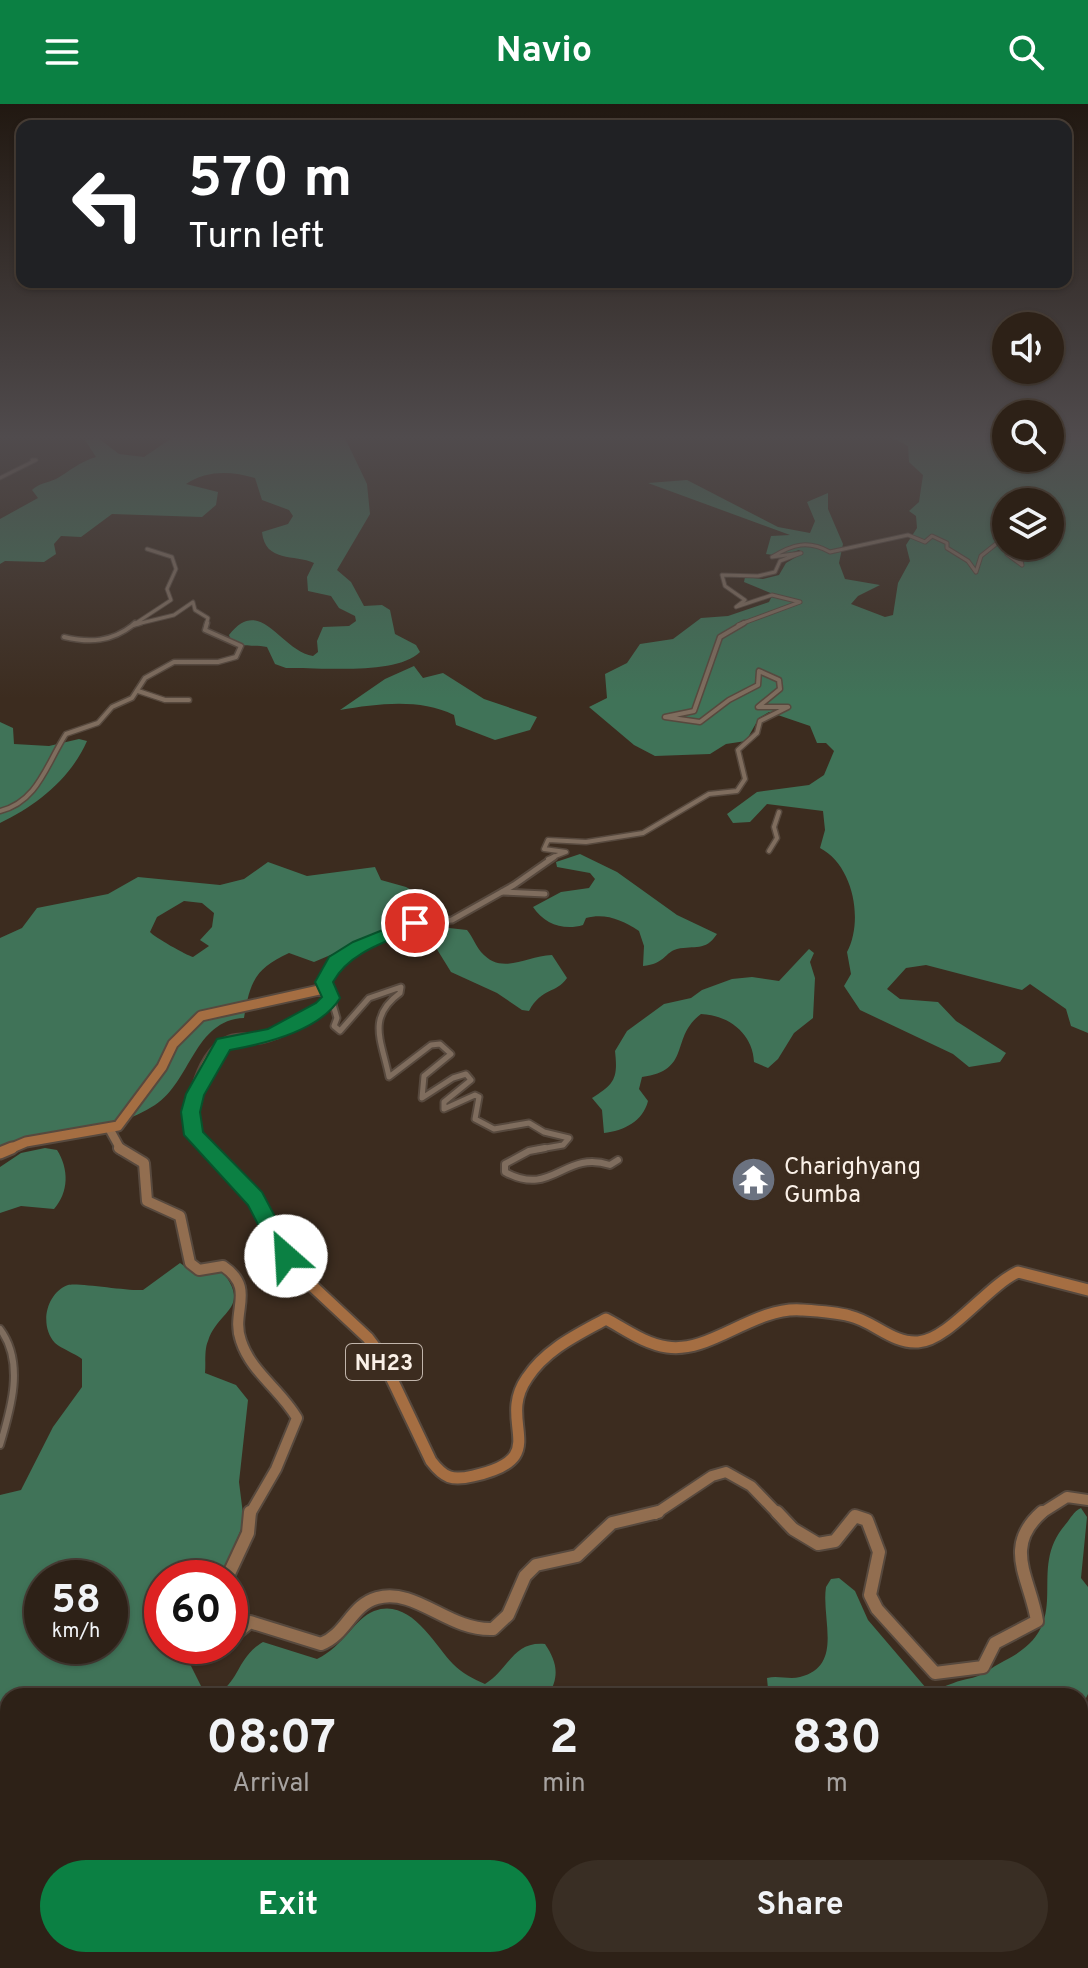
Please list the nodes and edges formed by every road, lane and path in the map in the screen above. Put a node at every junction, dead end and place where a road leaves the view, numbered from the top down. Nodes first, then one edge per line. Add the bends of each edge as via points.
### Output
1 (992, 547) edge
2 (147, 549) dead end
3 (133, 625) junction
4 (64, 637) dead end
5 (138, 691) junction
6 (189, 700) dead end
7 (0, 811) edge
8 (779, 812) dead end
9 (769, 851) dead end
10 (502, 892) junction
11 (545, 894) dead end
12 (328, 994) junction
13 (110, 1130) junction
14 (0, 1153) edge
15 (618, 1160) dead end
16 (1088, 1290) edge
17 (0, 1329) edge
18 (0, 1445) edge
19 (1088, 1500) edge
20 (235, 1560) edge
21 (248, 1624) edge

1 - 10 street via 981,556 976,572 947,543 908,535 830,552 815,544 788,546 771,555 801,553 780,561 775,572 722,575 725,586 745,600 736,607 772,595 800,602 787,601 723,633 694,711 665,717 700,722 758,685 759,671 779,680 780,689 758,707 788,707 760,721 757,733 738,750 742,785 734,793 709,794 643,833 586,842 548,840 544,849 566,852 545,860
2 - 3 street via 172,557 176,569 167,589 171,600
3 - 4 street via 91,643
3 - 5 street via 174,615 193,602 195,610 208,618 205,630 243,648 236,657 209,664 174,662 145,678
5 - 6 street via 165,700
5 - 7 street via 98,723 66,734 39,782 21,801
8 - 9 street via 777,838
10 - 11 street
10 - 12 street via 452,920 415,923 359,947 335,962 324,982
12 - 13 main road via 201,1016 173,1044 125,1119
12 - 15 street via 337,1018 334,1026 340,1031 369,998 401,987 378,1020 389,1077 431,1045 440,1044 451,1054 424,1076 422,1098 449,1078 466,1074 471,1080 444,1102 444,1109 475,1095 475,1119 488,1127 529,1123 569,1138 563,1145 529,1151 505,1164 503,1169 511,1176 536,1181 584,1160 610,1165
12 - 16 main road, NH23 via 323,1007 272,1035 234,1039 220,1047 195,1094 192,1130 261,1208 292,1267 380,1354 431,1461 446,1477 487,1474 511,1463 519,1450 515,1402 522,1384 545,1354 603,1320 654,1344 681,1348 768,1313 811,1310 852,1316 888,1335 918,1342 1018,1272
13 - 14 main road via 26,1142
13 - 20 main road via 119,1149 147,1168 147,1201 180,1216 190,1263 199,1270 223,1266 236,1275 241,1343 256,1371 297,1418 276,1469 250,1510 248,1533
17 - 18 street via 13,1349 13,1380
19 - 21 main road via 1067,1496 1034,1518 1021,1534 1019,1550 1037,1621 995,1643 983,1667 947,1674 924,1665 872,1603 870,1588 879,1559 867,1520 852,1518 830,1545 813,1542 726,1472 654,1515 612,1523 577,1556 536,1565 525,1576 513,1608 493,1629 457,1626 414,1601 385,1596 355,1609 343,1631 328,1643

